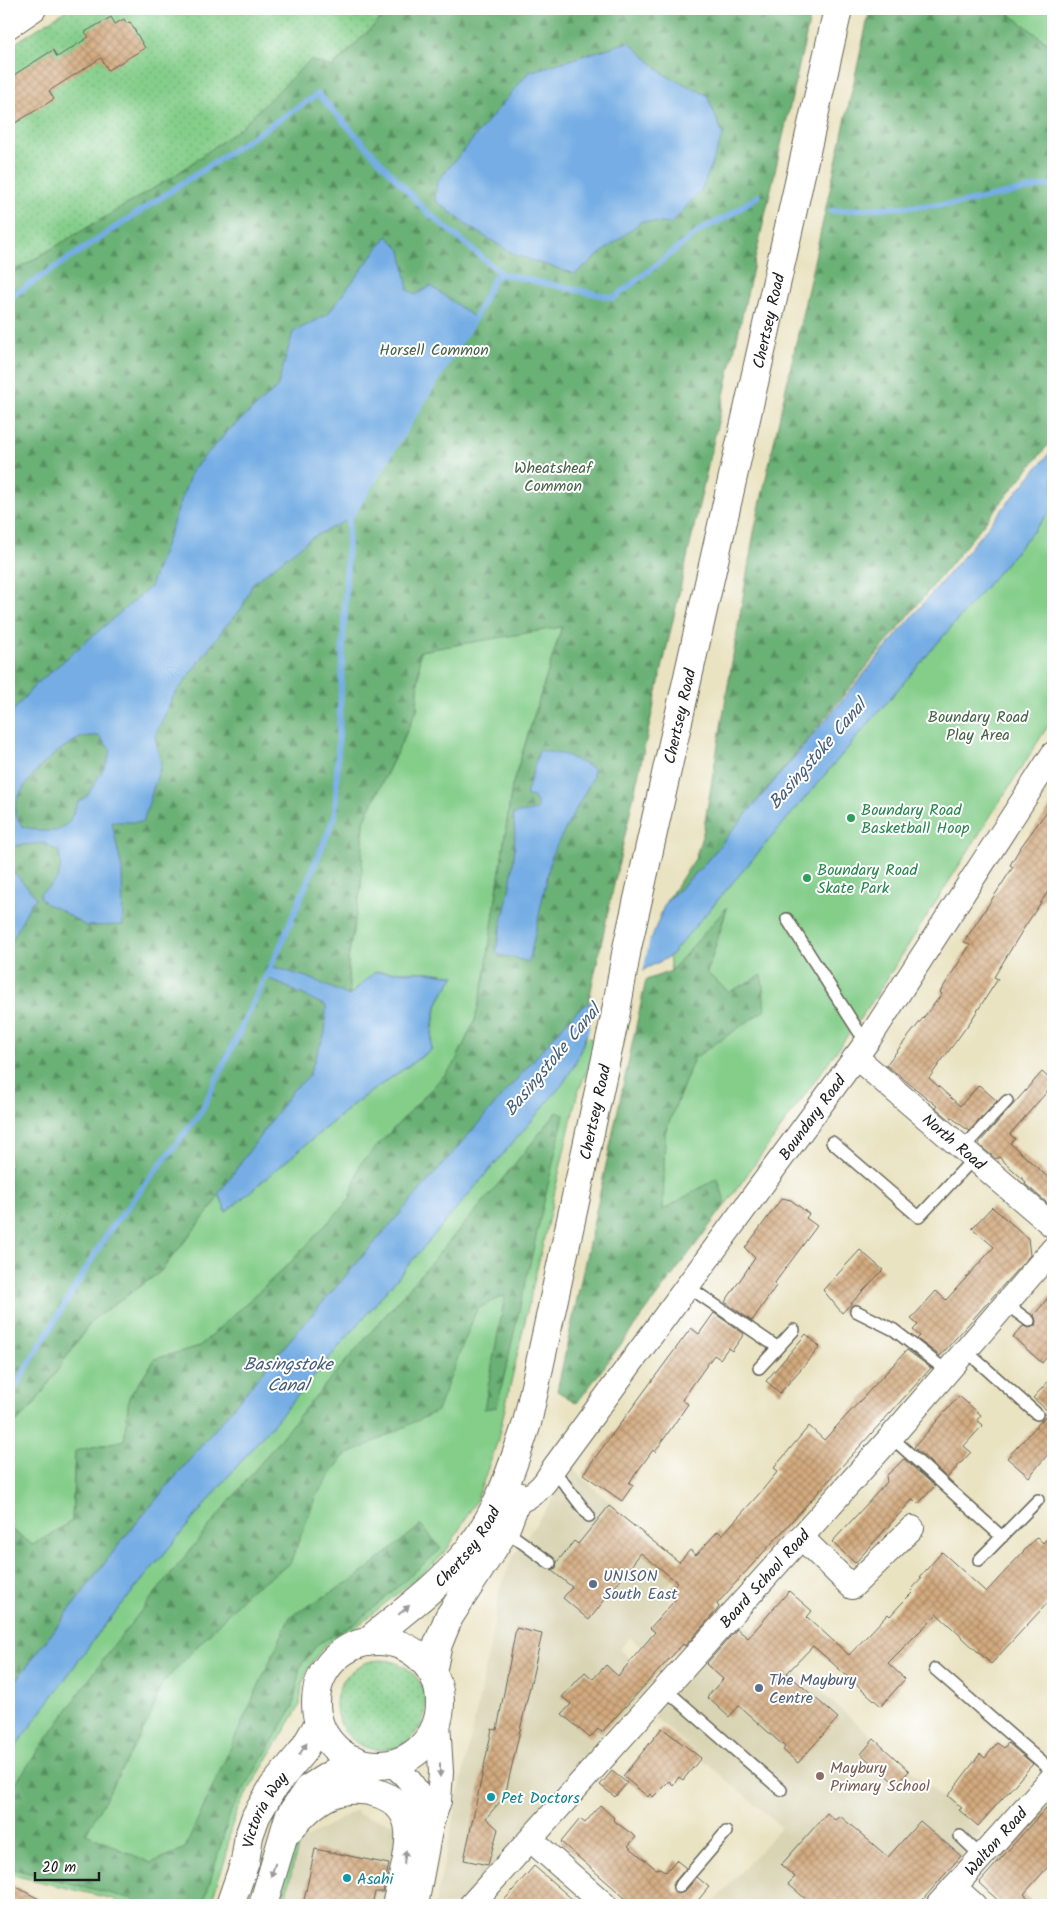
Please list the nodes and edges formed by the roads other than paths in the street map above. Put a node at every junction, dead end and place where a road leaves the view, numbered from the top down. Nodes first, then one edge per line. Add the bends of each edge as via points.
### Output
1 (838, 9) edge
2 (1053, 754) edge
3 (787, 919) dead end
4 (869, 1039) junction
5 (854, 1059) junction
6 (1007, 1101) dead end
7 (832, 1142) dead end
8 (969, 1152) junction
9 (1053, 1226) edge
10 (1053, 1249) edge
11 (687, 1286) junction
12 (1006, 1304) junction
13 (856, 1311) dead end
14 (1029, 1321) dead end
15 (794, 1330) dead end
16 (777, 1348) junction
17 (966, 1351) junction
18 (758, 1368) dead end
19 (948, 1372) junction
20 (1037, 1414) dead end
21 (891, 1437) junction
22 (554, 1469) junction
23 (516, 1476) junction
24 (1038, 1500) dead end
25 (515, 1503) junction
26 (589, 1516) dead end
27 (912, 1528) dead end
28 (505, 1530) junction
29 (801, 1537) junction
30 (1002, 1537) junction
31 (979, 1560) dead end
32 (550, 1563) dead end
33 (367, 1642) junction
34 (935, 1669) dead end
35 (432, 1672) junction
36 (666, 1689) junction
37 (438, 1722) junction
38 (319, 1723) junction
39 (354, 1760) junction
40 (391, 1764) junction
41 (1053, 1772) edge
42 (1053, 1777) edge
43 (780, 1790) dead end
44 (431, 1825) junction
45 (726, 1832) dead end
46 (285, 1834) junction
47 (960, 1836) dead end
48 (531, 1840) junction
49 (982, 1857) junction
50 (679, 1887) dead end
51 (954, 1887) junction
52 (230, 1905) edge
53 (262, 1905) edge
54 (396, 1905) edge
55 (416, 1905) edge
56 (471, 1905) edge
57 (605, 1905) edge
58 (938, 1905) edge
59 (974, 1905) edge

1 - 23 main road, Chertsey Road via 627,948 616,1016
2 - 4 street, Boundary Road
3 - 4 lane via 859,1032
4 - 5 street, Boundary Road
5 - 8 street, North Road
5 - 11 street, Boundary Road
6 - 8 lane
7 - 8 lane via 919,1217
8 - 9 street, North Road
10 - 12 street, Board School Road
11 - 16 lane
11 - 22 street, Boundary Road
12 - 14 lane
12 - 17 street, Board School Road
13 - 19 lane via 894,1330
15 - 16 lane
16 - 18 lane
17 - 19 street, Board School Road
17 - 20 lane
19 - 21 street, Board School Road
21 - 29 street, Board School Road
21 - 30 lane
22 - 23 street via 536,1475
22 - 25 street, Boundary Road via 536,1494
22 - 26 lane
23 - 25 main road, Chertsey Road
33 -> 23 main road, Chertsey Road via 462,1559
24 - 30 lane
25 - 28 main road, Chertsey Road
27 - 29 street via 852,1587
28 - 32 lane
28 - 35 main road, Chertsey Road via 449,1617 438,1644
29 - 36 street, Board School Road
30 - 31 lane
33 - 35 main road via 402,1645 417,1653
33 - 38 main road via 350,1647 324,1672 316,1706
34 - 41 lane
35 - 37 main road via 441,1702
36 - 43 lane
36 - 48 street, Board School Road
37 - 40 main road via 420,1749
37 -> 44 street via 439,1801
38 - 39 main road via 339,1752
52 -> 38 main road, Victoria Way via 256,1816
39 - 40 main road via 373,1765
39 - 46 main road, Victoria Way via 308,1790 289,1817
40 - 44 street via 414,1785
42 - 49 street, Walton Road
44 - 55 street
45 - 50 lane
46 -> 53 main road, Victoria Way
54 -> 46 main road via 409,1829 403,1813 382,1794 358,1789 331,1794 308,1809
47 - 49 lane
48 - 56 street, Board School Road
48 - 57 street
49 - 51 street, Walton Road
51 - 58 street, Walton Road
51 - 59 street

